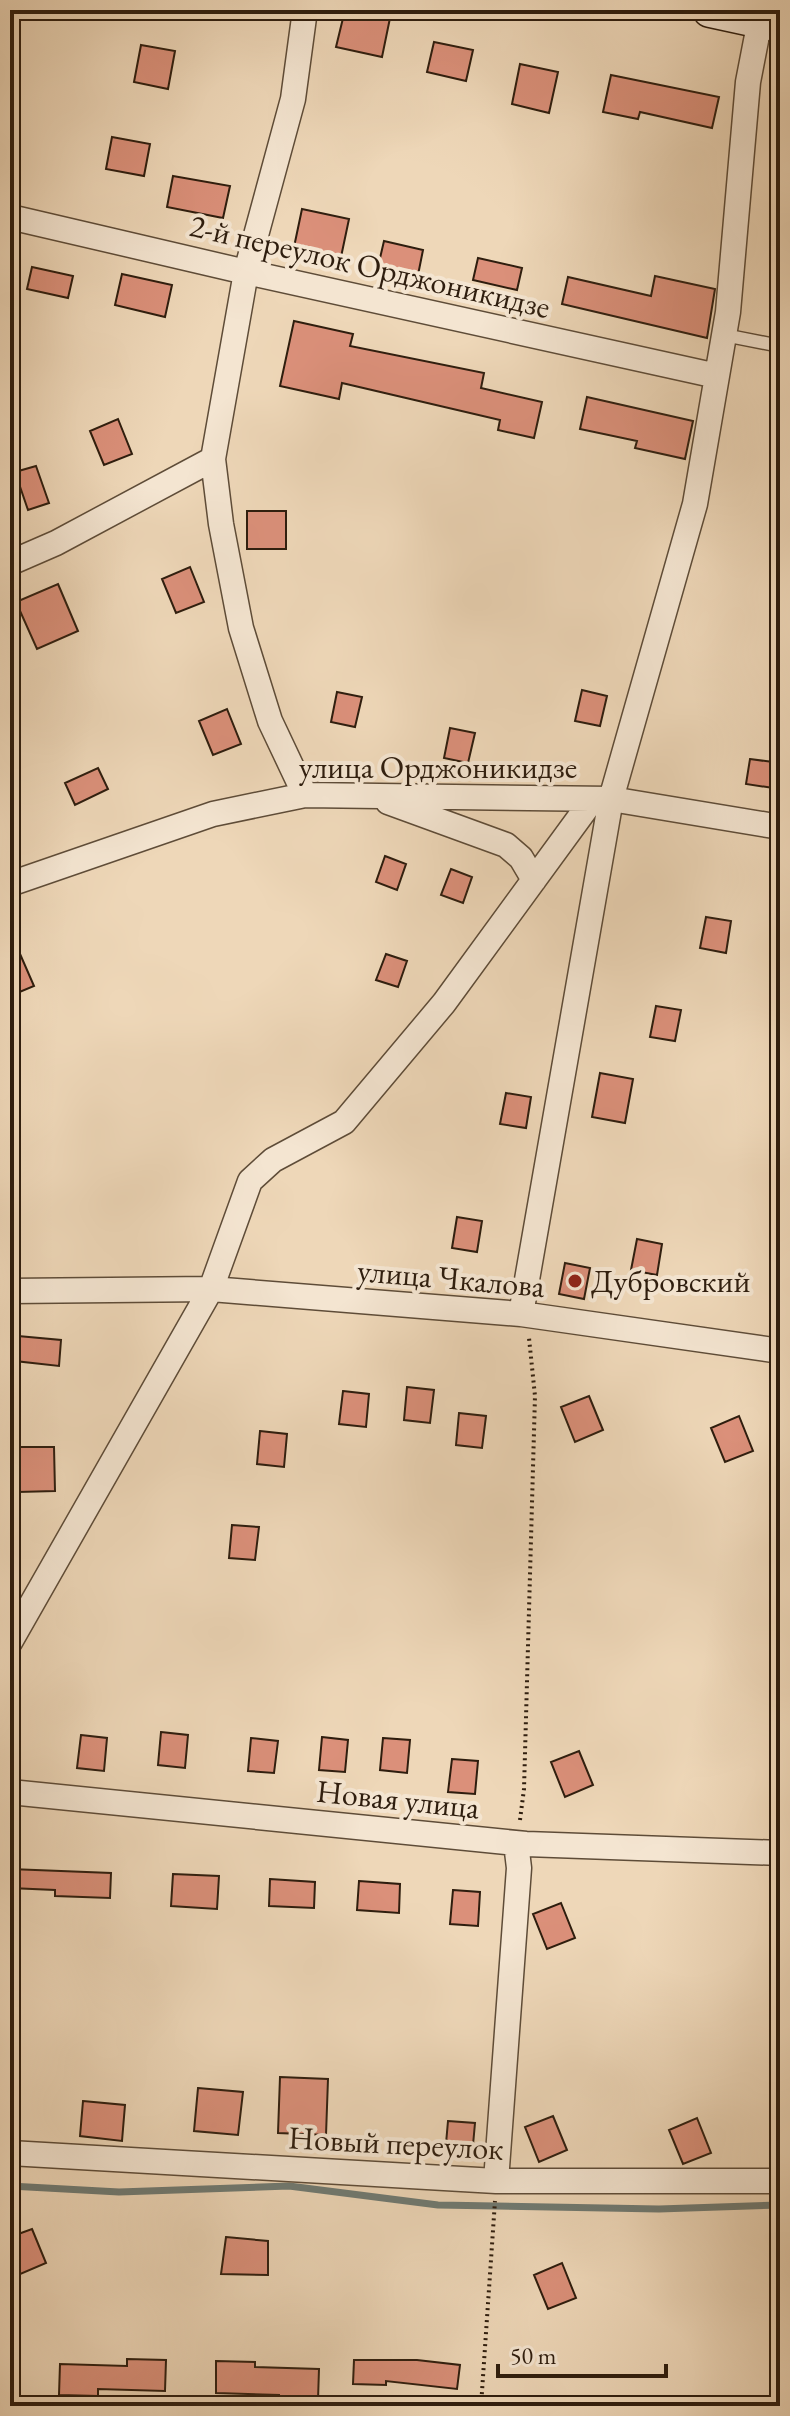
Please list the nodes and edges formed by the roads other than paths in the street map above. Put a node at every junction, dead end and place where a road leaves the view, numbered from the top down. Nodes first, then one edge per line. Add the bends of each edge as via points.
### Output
1 (305, 10) edge
2 (710, 10) edge
3 (768, 18) edge
4 (10, 217) edge
5 (246, 272) junction
6 (724, 335) junction
7 (780, 346) edge
8 (717, 376) junction
9 (213, 459) junction
10 (10, 563) edge
11 (305, 795) junction
12 (370, 796) junction
13 (602, 799) junction
14 (780, 827) edge
15 (534, 880) junction
16 (10, 884) edge
17 (211, 1289) junction
18 (10, 1291) edge
19 (524, 1315) junction
20 (780, 1351) edge
21 (10, 1642) edge
22 (10, 1792) edge
23 (516, 1843) junction
24 (780, 1853) edge
25 (10, 2153) edge
26 (496, 2181) junction
27 (780, 2181) edge

1 - 5 street via 293,99
2 - 3 street
3 - 6 street via 748,82
4 - 5 street, 2-й переулок Орджоникидзе
5 - 8 street, 2-й переулок Орджоникидзе
5 - 9 street
6 - 7 lane
6 - 8 street
8 - 13 street via 695,504
9 - 10 street
9 - 11 street via 241,628 270,721
11 - 12 street, улица Орджоникидзе
11 - 16 street, улица Орджоникидзе via 213,814
12 - 13 street, улица Орджоникидзе
12 - 15 street via 506,845
13 - 14 street, улица Орджоникидзе
13 - 15 street
13 - 19 street
15 - 17 street via 444,1003 344,1122 273,1160 250,1181
17 - 18 street, улица Чкалова
17 - 19 street, улица Чкалова
17 - 21 street
19 - 20 street, улица Чкалова
22 - 23 street, Новая улица
23 - 24 street, Новая улица
23 - 26 street via 519,1868
25 - 26 street, Новый переулок
26 - 27 street, Новый переулок

